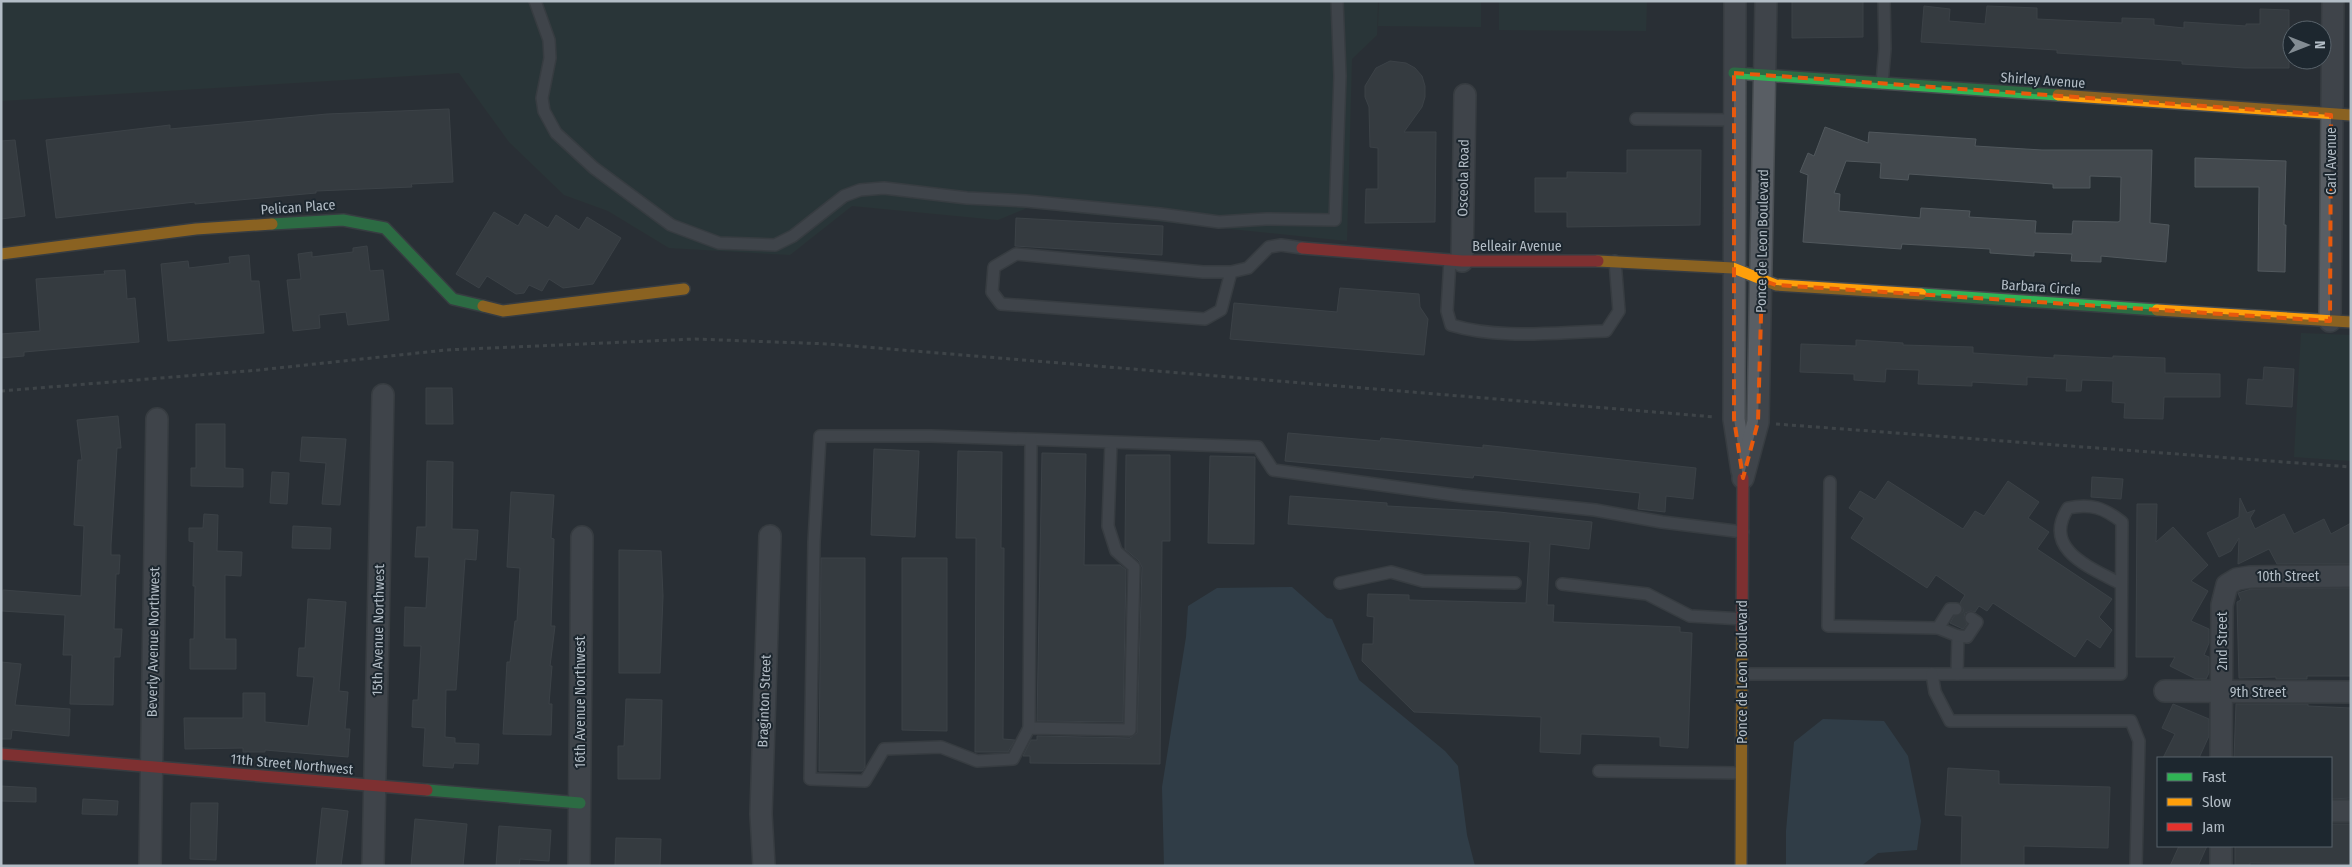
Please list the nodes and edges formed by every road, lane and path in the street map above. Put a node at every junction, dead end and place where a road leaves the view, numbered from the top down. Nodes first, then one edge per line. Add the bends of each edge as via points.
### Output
1 (535, 1) edge
2 (1337, 1) edge
3 (1735, 1) edge
4 (1766, 1) edge
5 (1884, 1) edge
6 (2332, 1) edge
7 (1734, 73) junction
8 (1766, 76) junction
9 (1882, 84) junction
10 (1465, 95) dead end
11 (2341, 115) edge
12 (1636, 119) dead end
13 (1734, 120) junction
14 (1302, 248) joint
15 (1, 254) edge
16 (1456, 260) junction
17 (1615, 261) junction
18 (1733, 268) junction
19 (1231, 272) junction
20 (1762, 280) junction
21 (684, 289) dead end
22 (2340, 322) edge
23 (1, 391) edge
24 (384, 395) dead end
25 (157, 419) dead end
26 (1734, 419) junction
27 (1758, 422) junction
28 (1031, 440) junction
29 (1110, 442) junction
30 (2351, 467) edge
31 (1744, 478) junction
32 (1830, 482) dead end
33 (1743, 532) junction
34 (770, 536) dead end
35 (582, 537) dead end
36 (2351, 576) edge
37 (1340, 583) dead end
38 (1515, 584) dead end
39 (1562, 584) dead end
40 (2121, 584) junction
41 (2227, 584) joint
42 (1956, 609) dead end
43 (1971, 618) dead end
44 (1742, 619) junction
45 (1938, 628) junction
46 (1958, 636) junction
47 (1742, 674) junction
48 (1932, 674) junction
49 (1957, 674) junction
50 (2165, 691) dead end
51 (2222, 692) junction
52 (2351, 692) edge
53 (1029, 728) junction
54 (1, 754) edge
55 (2221, 757) edge
56 (151, 767) junction
57 (1598, 770) dead end
58 (1741, 773) junction
59 (374, 786) junction
60 (580, 803) junction
61 (2332, 811) edge
62 (2351, 811) edge
63 (2221, 847) edge
64 (150, 866) edge
65 (373, 866) edge
66 (579, 866) edge
67 (764, 866) edge
68 (1741, 866) edge
69 (2136, 866) edge
70 (2221, 866) edge

1 - 2 lane via 549,40 550,58 542,98 544,111 556,133 571,149 672,225 718,244 775,245 792,236 844,196 860,190 884,188 1219,222 1335,220 1340,76
3 - 7 street, Ponce de Leon Boulevard
4 - 8 street, Ponce de Leon Boulevard
5 - 9 lane
6 - 11 street, Carl Avenue
7 - 8 street, Shirley Avenue
7 - 13 street, Ponce de Leon Boulevard
8 - 9 street, Shirley Avenue
8 - 20 street, Ponce de Leon Boulevard
9 - 11 street, Shirley Avenue
10 - 16 street, Osceola Road
11 - 22 street, Carl Avenue
12 - 13 lane
13 - 18 street, Ponce de Leon Boulevard
14 - 16 street, Belleair Avenue
14 - 19 lane via 1269,247 1248,268
15 - 21 street, Pelican Place via 196,229 343,220 385,228 452,299 503,311
16 - 17 street, Belleair Avenue
16 - 17 lane via 1448,311 1451,325 1499,334 1606,331 1619,311
17 - 18 street, Belleair Avenue
18 - 20 street, Barbara Circle
18 - 26 street, Ponce de Leon Boulevard
19 - 19 lane via 1016,254 994,266 992,292 1001,304 1205,320 1221,310
20 - 22 street, Barbara Circle via 1776,285
20 - 27 street, Ponce de Leon Boulevard
23 - 26 path via 259,370 446,350 695,339 829,344
24 - 59 street, 15th Avenue Northwest
25 - 56 street, Beverly Avenue Northwest
26 - 31 street, Ponce de Leon Boulevard
27 - 30 path
27 - 31 street, Ponce de Leon Boulevard
28 - 29 lane
28 - 53 lane
28 - 53 lane via 820,436 814,542 810,779 865,781 884,749 942,747 977,761 1013,759
29 - 33 lane via 1258,447 1273,470
29 - 53 lane via 1108,526 1116,551 1134,567 1130,730
31 - 33 street, Ponce de Leon Boulevard
32 - 45 lane via 1828,626
33 - 44 street, Ponce de Leon Boulevard
34 - 67 street, Braginton Street via 761,814
35 - 60 street, 16th Avenue Northwest
36 - 41 street, 10th Street via 2250,577
37 - 38 lane via 1391,572 1423,581
39 - 44 lane via 1647,594 1690,616
40 - 40 lane via 2122,522 2095,506 2068,508 2062,518 2065,547 2075,559
40 - 49 lane via 2121,674
41 - 51 street, 2nd Street via 2222,605
42 - 45 lane via 1950,609
43 - 46 lane via 1977,622 1967,637
44 - 47 street, Ponce de Leon Boulevard
45 - 46 lane
46 - 49 lane
47 - 48 lane
47 - 58 street, Ponce de Leon Boulevard
48 - 49 lane
48 - 69 lane via 1935,692 1950,721 2131,721 2139,741
50 - 51 street, 9th Street
51 - 52 street, 9th Street
51 - 55 street, 2nd Street
54 - 56 street, 11th Street Northwest
56 - 59 street, 11th Street Northwest
56 - 64 street, Beverly Avenue Northwest
57 - 58 lane
58 - 68 street, Ponce de Leon Boulevard
59 - 60 street, 11th Street Northwest
59 - 65 street, 15th Avenue Northwest
60 - 66 street, 16th Avenue Northwest
61 - 62 street
63 - 70 street

